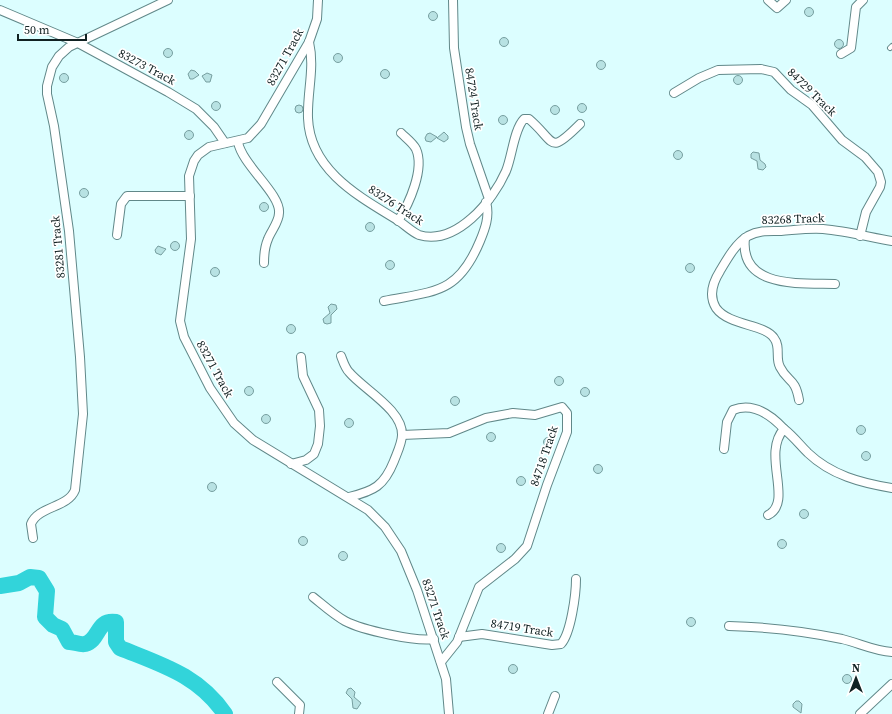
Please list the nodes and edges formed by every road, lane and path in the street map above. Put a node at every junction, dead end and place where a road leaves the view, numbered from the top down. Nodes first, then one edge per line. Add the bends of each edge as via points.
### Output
1 (168, 0) edge
2 (318, 0) edge
3 (453, 0) edge
4 (768, 0) edge
5 (786, 0) edge
6 (863, 0) edge
7 (0, 10) edge
8 (309, 42) junction
9 (78, 43) junction
10 (841, 54) dead end
11 (674, 93) dead end
12 (580, 124) dead end
13 (401, 133) dead end
14 (238, 142) junction
15 (225, 143) junction
16 (190, 196) junction
17 (487, 200) junction
18 (398, 221) junction
19 (117, 235) dead end
20 (860, 236) junction
21 (745, 238) junction
22 (892, 241) edge
23 (264, 263) dead end
24 (835, 284) dead end
25 (384, 301) dead end
26 (341, 356) dead end
27 (300, 357) dead end
28 (799, 400) dead end
29 (784, 429) junction
30 (402, 435) junction
31 (724, 449) dead end
32 (291, 464) junction
33 (892, 488) edge
34 (349, 497) junction
35 (768, 515) dead end
36 (33, 538) dead end
37 (576, 579) dead end
38 (313, 597) dead end
39 (729, 626) dead end
40 (459, 637) junction
41 (434, 639) junction
42 (892, 652) edge
43 (441, 662) junction
44 (277, 682) dead end
45 (891, 688) edge
46 (555, 696) dead end
47 (299, 714) edge
48 (449, 714) edge
49 (548, 714) edge
50 (860, 714) edge

1 - 9 street, 83281 Track
2 - 8 street, 83271 Track via 317,19
3 - 17 street, 84724 Track via 454,48 466,127
4 - 5 street via 777,8
6 - 10 street via 856,7 851,48
7 - 9 street, 83273 Track
8 - 14 street, 83271 Track via 261,124 248,138
8 - 18 street, 83276 Track via 312,72 308,120 315,151 342,182 372,206
9 - 15 street, 83273 Track via 196,109
9 - 36 street, 83281 Track via 58,56 48,78 47,94 69,231 80,357 82,424 74,494 35,516 31,524
11 - 20 street, 84729 Track via 718,70 761,69 774,72 791,90 819,112 839,137 865,157 878,172 880,187 866,212
12 - 17 street, 83276 Track via 562,141 556,143 549,140 529,119 522,120 506,170
13 - 18 street via 416,149 418,168 408,205
14 - 15 street, 83271 Track
14 - 23 street via 241,155 274,197 279,210 278,218 267,240
15 - 16 street, 83271 Track via 209,147 194,161 189,176
16 - 19 street via 127,196 121,204
16 - 32 street, 83271 Track via 191,239 179,314 184,337 210,388 234,423 253,440
17 - 18 street, 83276 Track via 471,220 434,237 419,235
17 - 25 street via 488,216 482,237 468,267 455,281 435,290
20 - 21 street, 83268 Track via 816,229 762,231
20 - 22 street, 83268 Track
21 - 24 street via 748,261 768,279 781,282
21 - 28 street, 83268 Track via 730,255 714,281 713,300 721,313 774,338 778,347 779,365 795,384
26 - 30 street via 349,372 396,418
27 - 32 street via 303,376 318,410 320,426 316,449 310,457
29 - 31 street via 768,414 746,407 733,410 727,422
29 - 33 street via 809,454 829,469 863,482
29 - 35 street via 779,435 775,450 778,504 773,513
30 - 34 street via 390,471 383,482 369,491
30 - 40 street, 84718 Track via 449,433 486,418 505,414 535,415 562,407 567,413 567,432 527,546 515,559 479,587
32 - 34 street, 83271 Track
34 - 41 street, 83271 Track via 377,518 401,551
37 - 40 street, 84719 Track via 574,605 561,644 552,646 482,634
38 - 41 street via 350,623 416,639
39 - 42 street via 786,630 847,640 872,649
40 - 43 street, 84718 Track via 450,653
41 - 43 street, 83271 Track
43 - 48 street, 83271 Track via 449,697
44 - 47 street via 300,705
45 - 50 street
46 - 49 street

